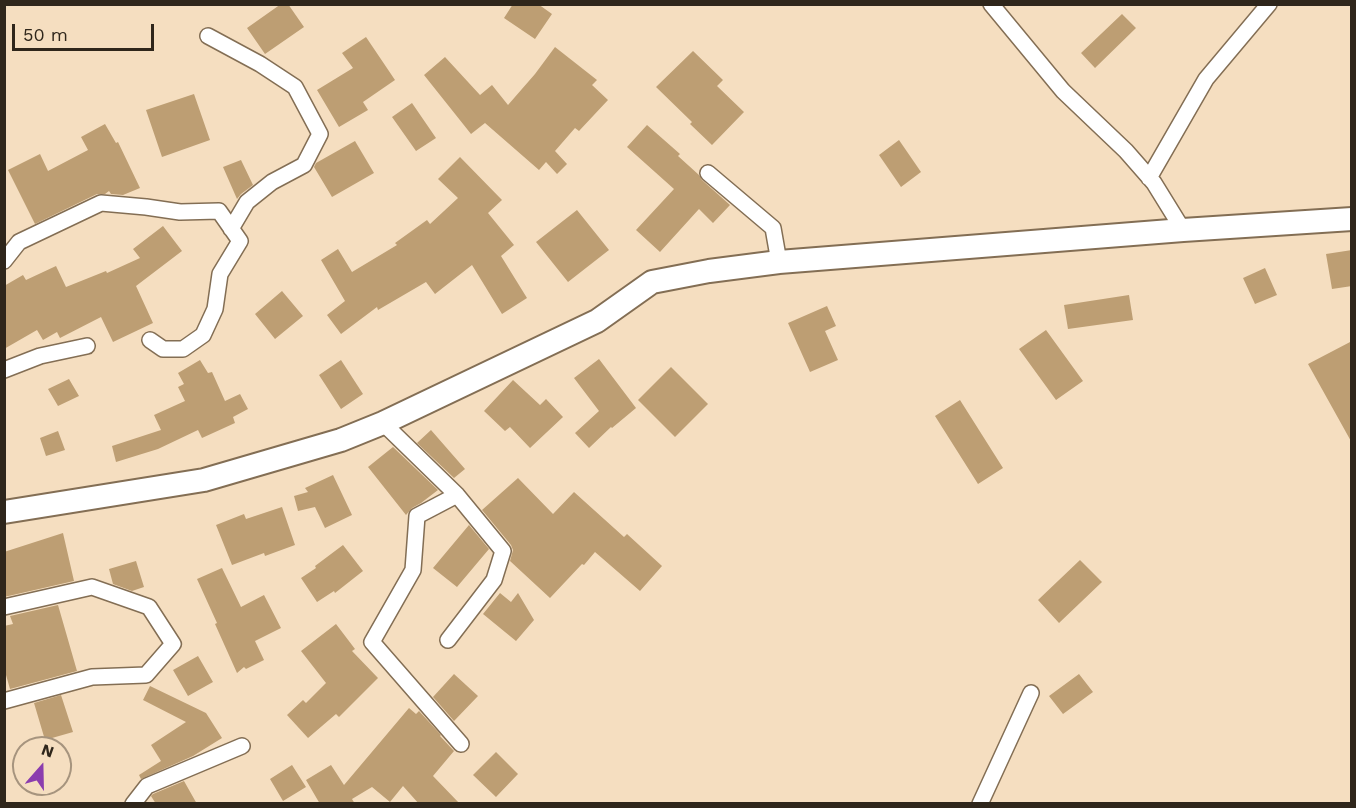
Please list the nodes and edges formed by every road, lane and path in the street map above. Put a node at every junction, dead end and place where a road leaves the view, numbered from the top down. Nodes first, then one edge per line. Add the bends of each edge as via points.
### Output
1 (991, 4) edge
2 (1269, 4) edge
3 (208, 36) dead end
4 (708, 173) dead end
5 (1149, 178) junction
6 (1352, 219) edge
7 (231, 229) junction
8 (1183, 230) junction
9 (4, 261) edge
10 (779, 262) junction
11 (150, 340) dead end
12 (87, 346) dead end
13 (4, 370) edge
14 (383, 423) junction
15 (457, 495) junction
16 (4, 512) edge
17 (4, 607) edge
18 (448, 640) dead end
19 (1031, 693) dead end
20 (4, 701) edge
21 (460, 744) dead end
22 (242, 746) dead end
23 (133, 804) edge
24 (980, 804) edge

1 - 5 street via 1063,91
2 - 5 street via 1206,79
3 - 7 street via 296,87 320,134 304,165 272,182 247,202
4 - 10 street via 773,228
5 - 8 street
6 - 8 main road
7 - 9 street via 219,211 180,212 101,203 19,242
7 - 11 street via 240,241 220,274 215,309 203,335 183,349 163,349
8 - 10 main road
10 - 14 main road via 652,282 597,321
12 - 13 street via 40,356
14 - 15 street
14 - 16 main road via 342,440 204,480
15 - 18 street via 503,551 494,580
15 - 21 street via 417,516 413,570 372,642
17 - 20 street via 92,587 148,607 173,644 146,675 93,677
19 - 24 street
22 - 23 street via 147,786

